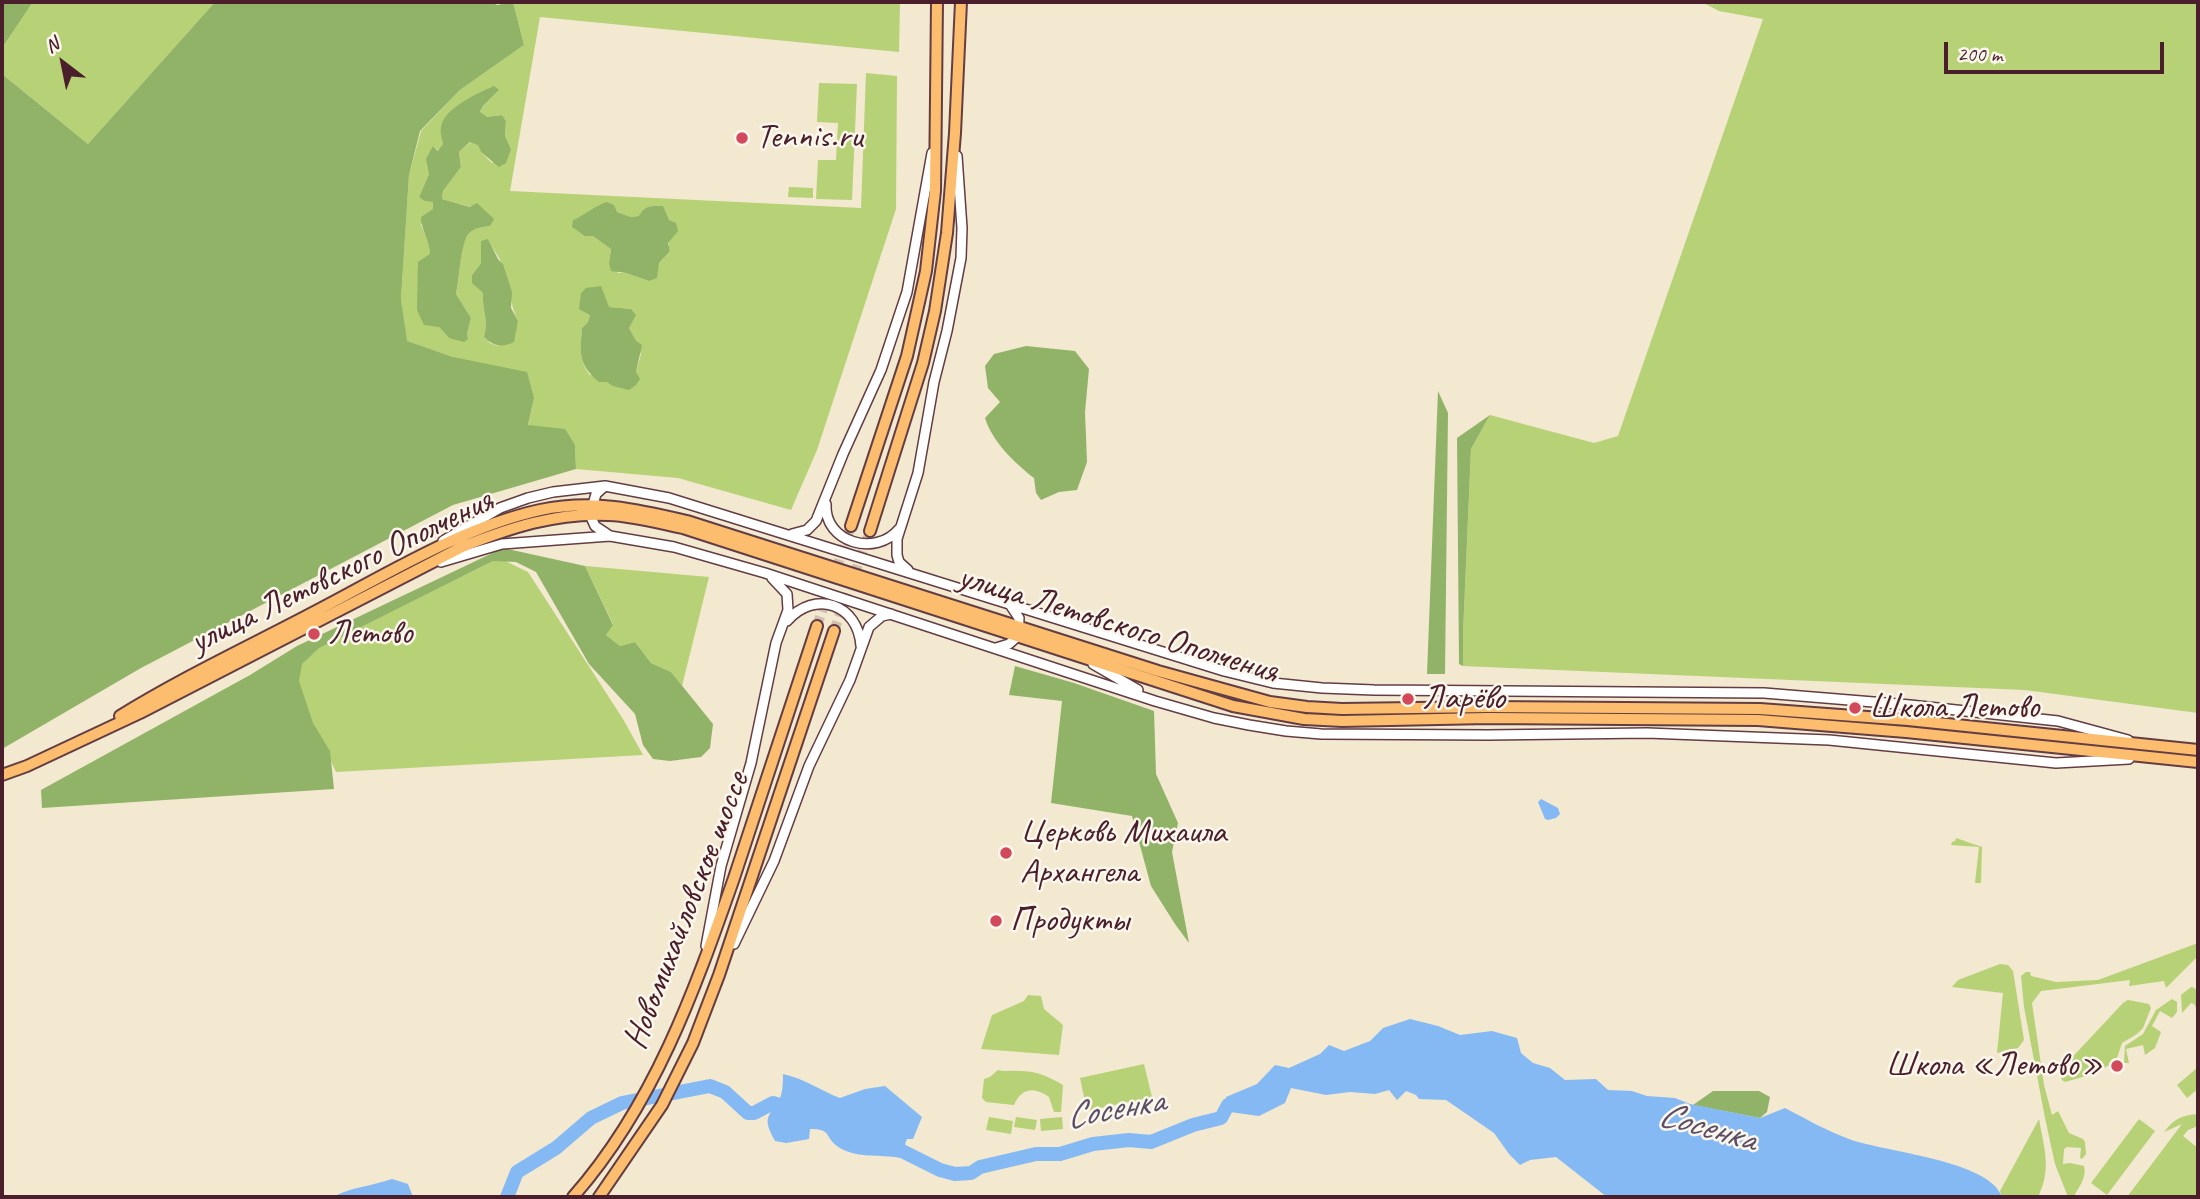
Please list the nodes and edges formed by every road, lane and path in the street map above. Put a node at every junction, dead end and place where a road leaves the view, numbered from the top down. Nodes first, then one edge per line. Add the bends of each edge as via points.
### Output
1 (937, 2) edge
2 (961, 2) edge
3 (936, 130) junction
4 (955, 133) junction
5 (605, 486) junction
6 (826, 496) junction
7 (591, 510) junction
8 (851, 526) tunnel mouth
9 (901, 527) junction
10 (870, 531) tunnel mouth
11 (782, 533) junction
12 (610, 536) junction
13 (410, 562) junction
14 (419, 570) junction
15 (765, 573) junction
16 (912, 573) junction
17 (1011, 606) junction
18 (893, 614) junction
19 (783, 626) junction
20 (817, 626) tunnel mouth
21 (834, 631) tunnel mouth
22 (1019, 631) junction
23 (861, 648) junction
24 (996, 648) junction
25 (1079, 656) junction
26 (1155, 701) junction
27 (2058, 721) junction
28 (88, 736) junction
29 (2067, 743) junction
30 (2141, 744) junction
31 (2198, 750) edge
32 (2157, 757) junction
33 (2198, 762) edge
34 (2056, 763) junction
35 (2, 775) edge
36 (700, 975) junction
37 (719, 975) junction
38 (573, 1197) edge
39 (599, 1197) edge

1 - 3 main road
2 - 4 main road
3 - 6 street via 907,292 881,370
3 - 8 main road via 932,232 920,305
4 - 9 street via 961,258 918,473
4 - 10 main road via 935,311
5 - 7 street via 596,494
5 - 11 street via 669,498
5 - 13 street via 553,492 500,508
6 - 9 street via 834,531 855,542 877,544
6 - 11 street via 812,526 800,533
7 - 12 street via 594,526
7 - 13 main road, улица Летовского Ополчения via 541,510 498,523
7 - 14 main road, улица Летовского Ополчения via 502,531
7 - 22 main road, улица Летовского Ополчения via 626,507 687,521
9 - 16 street via 897,555
11 - 16 street
12 - 14 street via 502,544
12 - 15 street via 674,547
13 - 28 main road, улица Летовского Ополчения via 136,706
14 - 28 main road, улица Летовского Ополчения
15 - 18 street
15 - 19 street via 787,594
16 - 17 street
17 - 22 street via 1019,618
17 - 27 street via 1285,685 1374,690 1764,693
18 - 23 street via 872,623
18 - 24 street
19 - 23 street via 811,603 831,605 856,625
19 - 36 street via 751,764 721,866
20 - 36 main road, Новомихайловское шоссе
21 - 37 main road, Новомихайловское шоссе
22 - 24 street via 1009,644
22 - 25 main road, улица Летовского Ополчения
22 - 29 main road, улица Летовского Ополчения via 1239,695 1307,707 1760,709 1908,720
23 - 37 street via 809,766 774,861
24 - 26 street
25 - 26 street
25 - 29 main road, улица Летовского Ополчения via 1233,706 1304,719 1758,720
26 - 34 street via 1249,725 1321,734 1647,733 1803,738
27 - 29 street
27 - 30 street
28 - 35 main road, улица Летовского Ополчения
29 - 30 main road, улица Летовского Ополчения
29 - 32 main road, улица Летовского Ополчения
29 - 34 street via 2064,756
30 - 31 main road, улица Летовского Ополчения
32 - 33 main road, улица Летовского Ополчения
32 - 34 street
36 - 38 main road, Новомихайловское шоссе via 636,1112
37 - 39 main road, Новомихайловское шоссе via 676,1080

